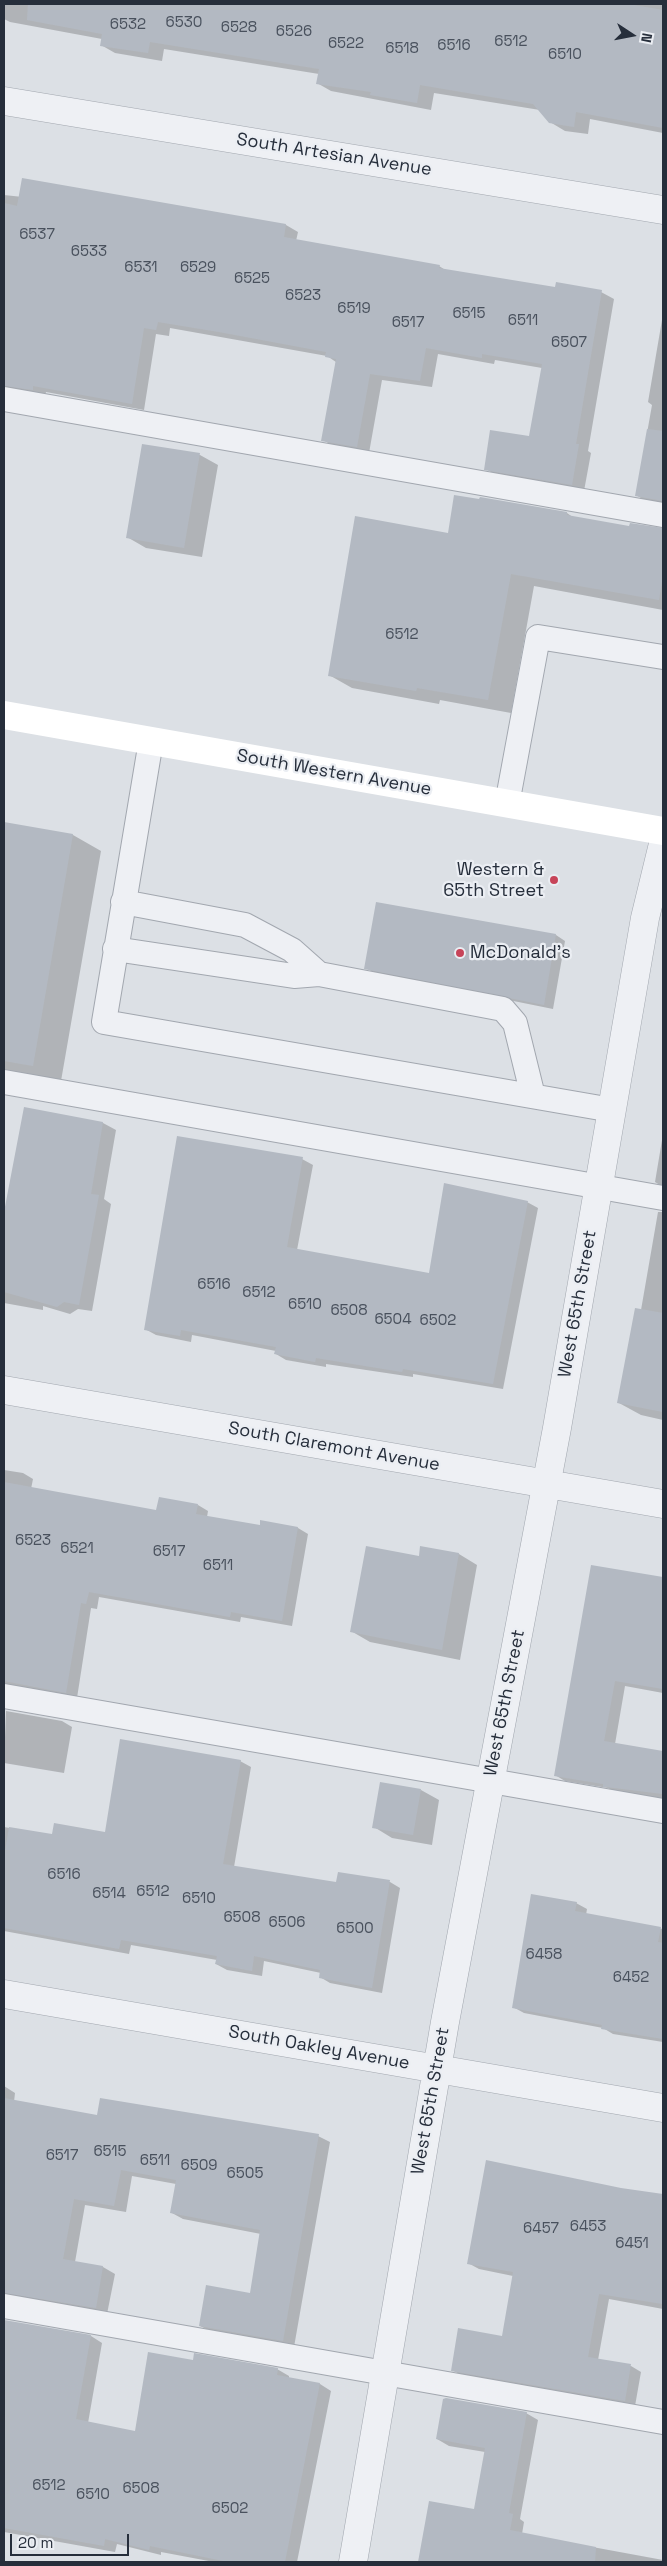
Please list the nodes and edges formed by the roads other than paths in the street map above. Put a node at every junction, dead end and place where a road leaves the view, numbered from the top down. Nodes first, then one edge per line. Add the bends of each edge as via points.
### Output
1 (4, 101) edge
2 (663, 210) edge
3 (4, 399) edge
4 (663, 515) edge
5 (663, 657) edge
6 (4, 715) edge
7 (151, 741) junction
8 (507, 804) junction
9 (663, 831) edge
10 (663, 844) edge
11 (123, 902) junction
12 (116, 949) junction
13 (319, 974) junction
14 (4, 1082) edge
15 (533, 1096) junction
16 (612, 1110) junction
17 (598, 1187) junction
18 (663, 1198) edge
19 (4, 1390) edge
20 (546, 1483) junction
21 (663, 1504) edge
22 (4, 1696) edge
23 (490, 1780) junction
24 (663, 1810) edge
25 (4, 1994) edge
26 (437, 2068) junction
27 (663, 2108) edge
28 (4, 2306) edge
29 (384, 2374) junction
30 (663, 2422) edge
31 (353, 2562) edge

1 - 2 street, South Artesian Avenue
3 - 4 lane
5 - 8 lane via 538,637
6 - 7 main road, South Western Avenue
7 - 8 main road, South Western Avenue
7 - 11 lane
8 - 9 main road, South Western Avenue
10 - 16 street, West 65th Street via 645,918
11 - 12 lane
11 - 13 lane via 245,925 292,950
12 - 13 lane via 294,976
12 - 15 lane via 104,1022
13 - 15 lane via 503,1009 515,1023
14 - 17 lane
15 - 16 lane
16 - 17 street, West 65th Street
17 - 18 lane
17 - 20 street, West 65th Street
19 - 20 street, South Claremont Avenue
20 - 21 street, South Claremont Avenue
20 - 23 street, West 65th Street
22 - 23 lane
23 - 24 lane
23 - 26 street, West 65th Street
25 - 26 street, South Oakley Avenue
26 - 27 street, South Oakley Avenue
26 - 29 street, West 65th Street
28 - 29 lane
29 - 30 lane
29 - 31 street, West 65th Street

